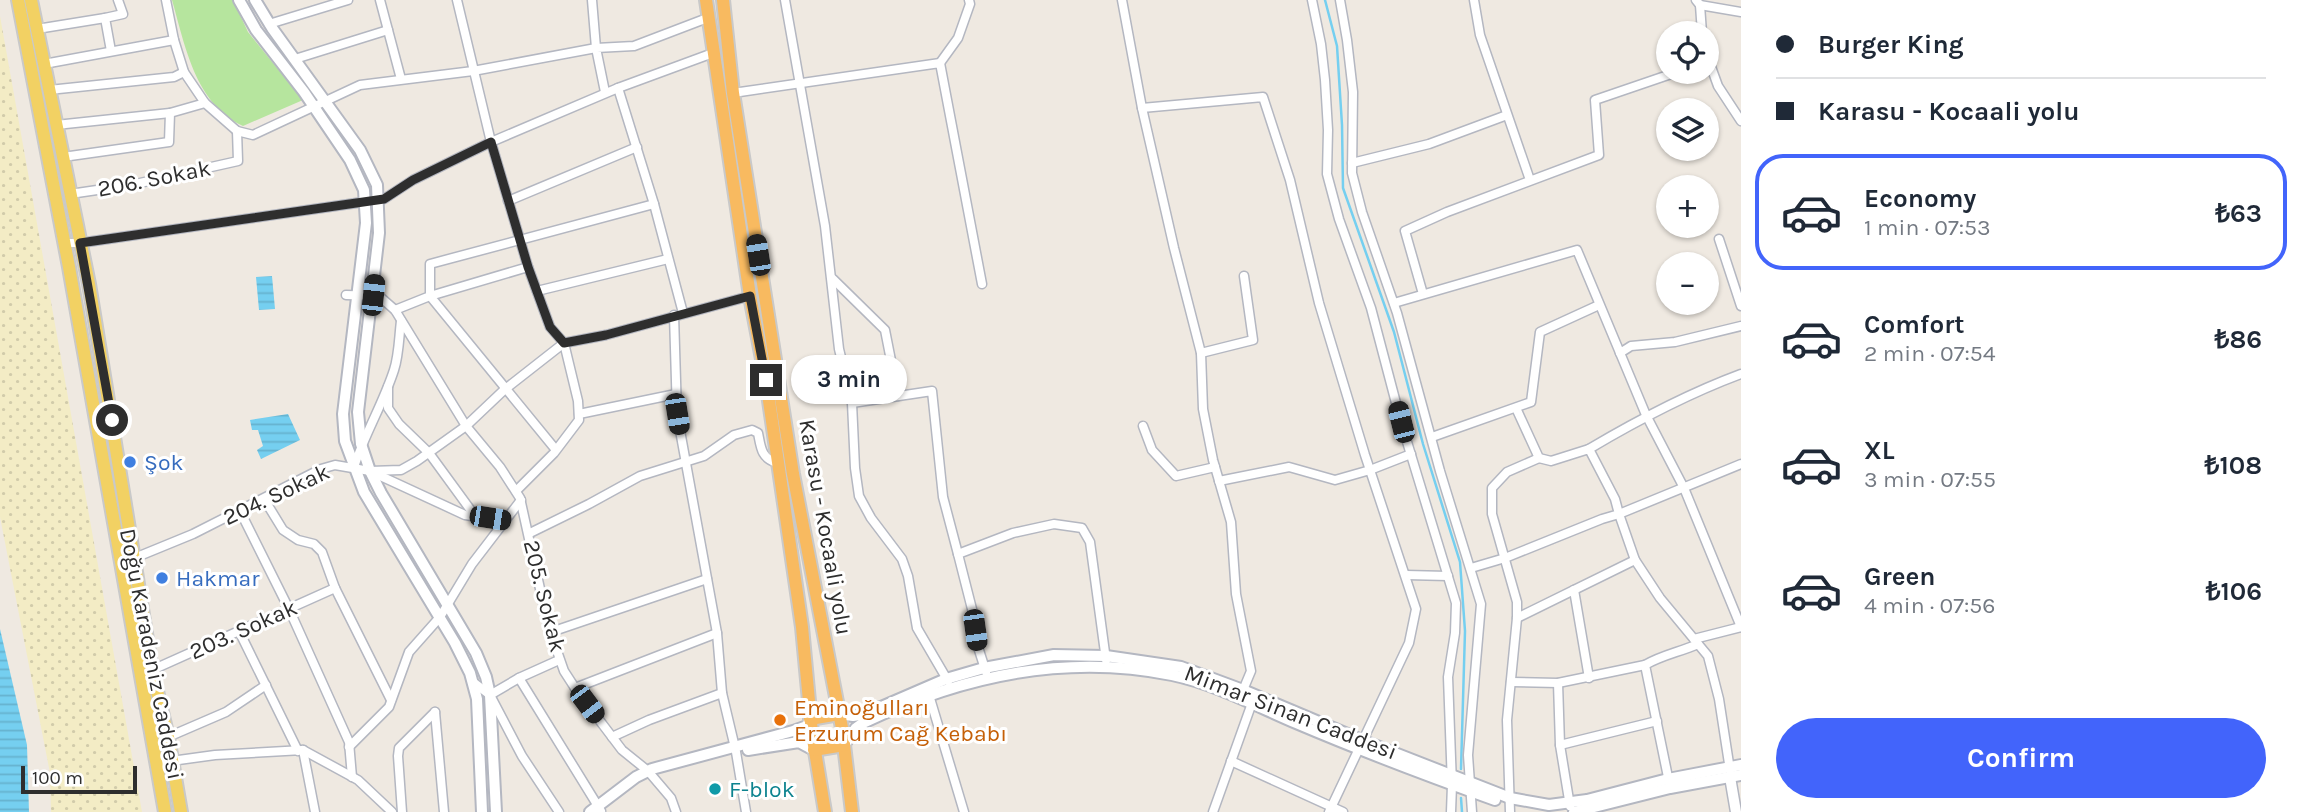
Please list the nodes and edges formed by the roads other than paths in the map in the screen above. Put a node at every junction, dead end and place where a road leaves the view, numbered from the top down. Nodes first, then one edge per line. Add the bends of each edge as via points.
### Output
1 (18, 0) edge
2 (32, 0) edge
3 (118, 0) edge
4 (166, 0) edge
5 (239, 0) edge
6 (255, 0) edge
7 (348, 0) edge
8 (380, 0) edge
9 (457, 0) edge
10 (592, 0) edge
11 (706, 0) edge
12 (723, 0) edge
13 (785, 0) edge
14 (969, 0) edge
15 (1122, 0) edge
16 (1311, 0) edge
17 (1340, 0) edge
18 (1474, 0) edge
19 (1698, 3) edge
20 (1741, 12) edge
21 (710, 17) junction
22 (105, 18) junction
23 (1700, 21) edge
24 (269, 24) junction
25 (37, 29) junction
26 (388, 30) junction
27 (174, 40) junction
28 (596, 48) junction
29 (111, 51) junction
30 (713, 53) junction
31 (295, 59) junction
32 (940, 63) junction
33 (44, 64) junction
34 (473, 71) junction
35 (184, 72) junction
36 (401, 79) junction
37 (1656, 79) edge
38 (798, 83) junction
39 (1716, 84) edge
40 (618, 88) junction
41 (49, 90) junction
42 (605, 92) junction
43 (733, 93) junction
44 (205, 103) junction
45 (319, 103) junction
46 (1142, 108) junction
47 (170, 113) junction
48 (1507, 115) junction
49 (1741, 121) edge
50 (56, 125) junction
51 (237, 131) junction
52 (491, 142) junction
53 (636, 147) junction
54 (63, 157) junction
55 (1352, 163) junction
56 (1530, 180) junction
57 (70, 194) junction
58 (378, 200) junction
59 (508, 201) junction
60 (365, 203) junction
61 (654, 204) junction
62 (520, 238) junction
63 (1719, 239) dead end
64 (64, 243) junction
65 (80, 243) junction
66 (668, 259) junction
67 (528, 267) junction
68 (1244, 276) dead end
69 (832, 278) junction
70 (982, 284) dead end
71 (537, 291) junction
72 (1423, 294) junction
73 (352, 295) junction
74 (373, 295) junction
75 (430, 296) junction
76 (750, 296) junction
77 (1394, 303) junction
78 (1599, 305) junction
79 (1741, 306) edge
80 (395, 310) junction
81 (678, 314) junction
82 (401, 321) junction
83 (1741, 326) edge
84 (564, 343) junction
85 (1201, 353) junction
86 (1620, 353) junction
87 (1741, 374) edge
88 (388, 387) junction
89 (505, 390) junction
90 (676, 394) junction
91 (898, 396) junction
92 (852, 403) junction
93 (1516, 408) junction
94 (579, 414) junction
95 (1646, 415) junction
96 (466, 426) junction
97 (1143, 426) dead end
98 (1432, 438) junction
99 (361, 444) junction
100 (1589, 449) junction
101 (556, 450) junction
102 (429, 453) junction
103 (1411, 454) junction
104 (1539, 458) junction
105 (684, 462) junction
106 (777, 463) junction
107 (1741, 464) edge
108 (1215, 467) junction
109 (353, 468) junction
110 (1370, 470) junction
111 (370, 471) junction
112 (1219, 481) junction
113 (1684, 488) junction
114 (516, 491) junction
115 (264, 499) junction
116 (521, 500) junction
117 (240, 511) junction
118 (1619, 514) junction
119 (475, 516) junction
120 (505, 521) junction
121 (530, 533) junction
122 (958, 554) junction
123 (1505, 558) junction
124 (1636, 559) junction
125 (127, 560) junction
126 (1472, 568) junction
127 (1406, 575) junction
128 (1448, 576) junction
129 (707, 579) junction
130 (335, 588) junction
131 (1574, 590) junction
132 (447, 605) junction
133 (289, 609) junction
134 (440, 617) junction
135 (1517, 618) junction
136 (1741, 627) edge
137 (239, 631) junction
138 (551, 632) junction
139 (717, 633) junction
140 (1696, 642) junction
141 (1106, 656) junction
142 (559, 660) junction
143 (1645, 665) junction
144 (1107, 668) junction
145 (152, 670) junction
146 (986, 673) junction
147 (519, 677) junction
148 (1588, 678) junction
149 (472, 682) junction
150 (1511, 682) junction
151 (948, 683) junction
152 (1558, 684) junction
153 (266, 685) junction
154 (575, 688) junction
155 (722, 692) junction
156 (1242, 694) junction
157 (490, 695) junction
158 (929, 695) junction
159 (391, 700) junction
160 (1252, 703) junction
161 (839, 714) junction
162 (810, 719) junction
163 (1657, 721) junction
164 (168, 737) junction
165 (612, 737) junction
166 (844, 744) junction
167 (1362, 745) junction
168 (1560, 745) junction
169 (349, 747) junction
170 (736, 749) junction
171 (814, 750) junction
172 (300, 751) junction
173 (173, 760) junction
174 (1231, 761) junction
175 (157, 763) junction
176 (1736, 771) edge
177 (650, 773) junction
178 (352, 777) junction
179 (1452, 780) junction
180 (1669, 784) junction
181 (1471, 787) junction
182 (1510, 804) edge
183 (1572, 809) edge
184 (597, 810) edge
185 (1330, 810) edge
186 (165, 812) edge
187 (181, 812) edge
188 (315, 812) edge
189 (392, 812) edge
190 (402, 812) edge
191 (443, 812) edge
192 (482, 812) edge
193 (496, 812) edge
194 (559, 812) edge
195 (676, 812) edge
196 (746, 812) edge
197 (825, 812) edge
198 (852, 812) edge
199 (964, 812) edge
200 (1213, 812) edge
201 (1343, 812) edge
202 (1451, 812) edge
203 (1472, 812) edge
204 (1550, 812) edge
205 (1736, 812) edge

1 - 64 main road, Doğu Karadeniz Caddesi
2 - 25 main road, Doğu Karadeniz Caddesi
3 - 22 street via 122,14
4 - 27 street
5 - 45 main road via 256,30
6 - 24 main road
7 - 24 street
8 - 26 street
9 - 34 street
10 - 28 street
11 - 21 highway, Karasu - Kocaali yolu
12 - 43 highway, Karasu - Kocaali yolu
13 - 38 street
14 - 32 street via 958,38
15 - 46 street
16 - 103 street via 1325,80 1327,174 1371,307
17 - 55 street via 1353,92
18 - 48 street via 1480,35
19 - 20 street
19 - 23 street
21 - 28 street via 634,46
21 - 30 highway, Karasu - Kocaali yolu
22 - 25 street
22 - 29 street
24 - 31 main road
25 - 33 main road, Doğu Karadeniz Caddesi
26 - 31 street
26 - 36 street
27 - 29 street
27 - 35 street
28 - 34 street
28 - 42 street
29 - 33 street
30 - 40 street
30 - 76 highway, Karasu - Kocaali yolu
31 - 45 main road
32 - 38 street
32 - 70 street
33 - 41 main road, Doğu Karadeniz Caddesi
34 - 36 street
34 - 52 street
35 - 41 street
35 - 44 street
36 - 45 street via 360,85
37 - 56 street via 1595,100 1599,155
38 - 43 street
38 - 69 street
39 - 49 street
40 - 42 street
40 - 53 street
41 - 50 main road, Doğu Karadeniz Caddesi
42 - 52 street
43 - 161 highway, Karasu - Kocaali yolu via 793,474
44 - 47 street
44 - 51 street
45 - 51 street via 253,135
45 - 58 main road via 360,150 377,186
45 - 60 main road via 364,190
46 - 85 street
46 - 110 street via 1263,97
47 - 50 street
47 - 54 street via 169,142
48 - 55 street via 1429,144
48 - 56 street
50 - 54 main road, Doğu Karadeniz Caddesi
51 - 57 street, 206. Sokak via 238,160
52 - 58 street
52 - 59 street
53 - 59 street
53 - 61 street
54 - 57 main road, Doğu Karadeniz Caddesi
55 - 77 street via 1362,212
56 - 72 street via 1405,231
57 - 65 main road, Doğu Karadeniz Caddesi
58 - 60 street
58 - 74 main road
59 - 62 street
60 - 65 street
60 - 73 main road via 366,223
61 - 62 street
61 - 66 street
62 - 67 street
62 - 75 street via 430,264
63 - 79 street
64 - 65 street
64 - 125 main road, Doğu Karadeniz Caddesi
65 - 125 main road, Doğu Karadeniz Caddesi via 115,434
66 - 71 street
66 - 81 street
67 - 71 street
67 - 75 street
68 - 85 street via 1253,340
69 - 91 street via 885,330
69 - 92 street via 839,349
71 - 84 street via 550,327
72 - 77 street
72 - 78 street via 1577,250
73 - 74 street
73 - 109 main road via 343,414
74 - 80 street, 205. Sokak
74 - 99 main road via 358,412
75 - 80 street
75 - 89 street
76 - 81 street
76 - 106 highway, Karasu - Kocaali yolu
77 - 98 street
78 - 86 street
78 - 93 street via 1540,332 1531,402
80 - 82 street, 205. Sokak
81 - 84 street
81 - 90 street
82 - 88 street via 396,367
82 - 96 street, 205. Sokak
83 - 86 street via 1675,342 1631,346
84 - 89 street, 204. Sokak
84 - 94 street
85 - 108 street via 1203,409
86 - 95 street
87 - 95 street
88 - 99 street
88 - 102 street via 388,408
89 - 96 street, 204. Sokak
89 - 101 street
90 - 94 street
90 - 105 street
91 - 92 street
91 - 122 street via 932,391 943,497
92 - 151 street via 859,496 902,559 917,628
93 - 98 street
93 - 104 street
94 - 101 street
95 - 100 street
95 - 113 street
96 - 102 street, 204. Sokak
96 - 114 street, 205. Sokak
97 - 108 street via 1152,450 1177,476
98 - 126 street
99 - 109 street
99 - 111 main road
100 - 104 street via 1551,461
100 - 118 street
101 - 114 street
102 - 111 street, 204. Sokak via 401,470
102 - 119 street
103 - 110 street
103 - 128 street
104 - 123 street via 1507,472 1492,488 1492,514
105 - 106 street via 752,430 758,433 762,454
105 - 121 street via 640,476
105 - 129 street
106 - 162 highway, Karasu - Kocaali yolu via 802,627
107 - 113 street
108 - 112 street
109 - 111 street, 204. Sokak
109 - 115 street, 204. Sokak via 335,465 321,469
109 - 134 main road
110 - 112 street via 1335,480 1289,467
110 - 127 street
111 - 119 street
111 - 132 main road
112 - 156 street via 1231,522 1236,594 1251,671
113 - 118 street
113 - 136 street
114 - 116 street, 205. Sokak
115 - 117 street, 204. Sokak
115 - 130 street via 283,530 322,552
116 - 120 street
116 - 121 street, 205. Sokak
117 - 125 street, 204. Sokak
117 - 133 street
118 - 123 street
118 - 124 street
119 - 120 street
120 - 132 street
121 - 138 street, 205. Sokak
122 - 141 street via 1013,533 1054,524 1082,528 1090,542
122 - 146 street
123 - 126 street
123 - 135 street
124 - 131 street
124 - 140 street
125 - 145 main road, Doğu Karadeniz Caddesi
125 - 175 main road, Doğu Karadeniz Caddesi
126 - 181 street via 1481,604 1468,755
127 - 128 street
127 - 167 street via 1416,610 1409,643
128 - 179 street via 1456,603 1448,677
129 - 138 street
129 - 139 street
130 - 133 street, 203. Sokak
130 - 159 street
131 - 135 street
131 - 148 street
132 - 134 street
132 - 157 main road via 476,653
133 - 137 street, 203. Sokak
133 - 169 street
134 - 149 main road
134 - 159 street via 409,652
135 - 150 street
136 - 140 street
137 - 145 street, 203. Sokak
137 - 153 street
138 - 142 street, 205. Sokak
139 - 154 street
139 - 155 street
140 - 143 street
140 - 176 street via 1708,656
141 - 144 street
141 - 146 main road, Mimar Sinan Caddesi via 1054,655
141 - 156 main road, Mimar Sinan Caddesi via 1181,667
142 - 147 street
142 - 154 street, 205. Sokak
143 - 148 street
143 - 163 street
144 - 146 main road, Mimar Sinan Caddesi
144 - 156 main road, Mimar Sinan Caddesi via 1173,676
145 - 164 main road, Doğu Karadeniz Caddesi
146 - 151 main road, Mimar Sinan Caddesi
147 - 157 street
147 - 184 street
148 - 152 street
149 - 157 street
149 - 192 main road via 477,699
150 - 152 street
150 - 182 street via 1507,720
151 - 158 main road, Mimar Sinan Caddesi
151 - 161 main road, Mimar Sinan Caddesi via 864,714
152 - 168 street
153 - 164 street via 226,712
153 - 172 street
154 - 165 street, 205. Sokak
155 - 165 street
155 - 170 street
156 - 160 main road, Mimar Sinan Caddesi
156 - 167 main road, Mimar Sinan Caddesi
157 - 193 main road
157 - 194 street
158 - 166 main road, Mimar Sinan Caddesi via 863,723
158 - 199 street
159 - 169 street
160 - 167 main road, Mimar Sinan Caddesi
160 - 174 street
161 - 162 highway
161 - 166 highway, Karasu - Kocaali yolu
162 - 170 main road via 807,726 793,732
162 - 171 highway, Karasu - Kocaali yolu
163 - 168 street
163 - 180 street
164 - 173 main road, Doğu Karadeniz Caddesi
165 - 177 street, 205. Sokak
166 - 171 highway
166 - 198 highway, Karasu - Kocaali yolu
167 - 179 main road, Mimar Sinan Caddesi
167 - 185 street
168 - 183 street
169 - 178 street
170 - 171 main road via 799,742
170 - 177 main road
170 - 196 street
171 - 197 highway, Karasu - Kocaali yolu
172 - 173 street
172 - 178 street
172 - 188 street
173 - 175 street
173 - 187 main road, Doğu Karadeniz Caddesi
174 - 185 street
174 - 200 street
175 - 186 main road, Doğu Karadeniz Caddesi
176 - 180 main road, Mimar Sinan Caddesi
176 - 205 street
177 - 184 main road
177 - 195 street, 205. Sokak via 671,798
178 - 189 street
179 - 181 main road, Mimar Sinan Caddesi
179 - 202 street
180 - 183 main road, Mimar Sinan Caddesi
181 - 182 main road, Mimar Sinan Caddesi
181 - 203 street
182 - 183 main road, Mimar Sinan Caddesi
182 - 204 main road, Mimar Sinan Caddesi
185 - 201 street
190 - 191 street via 399,748 435,712

